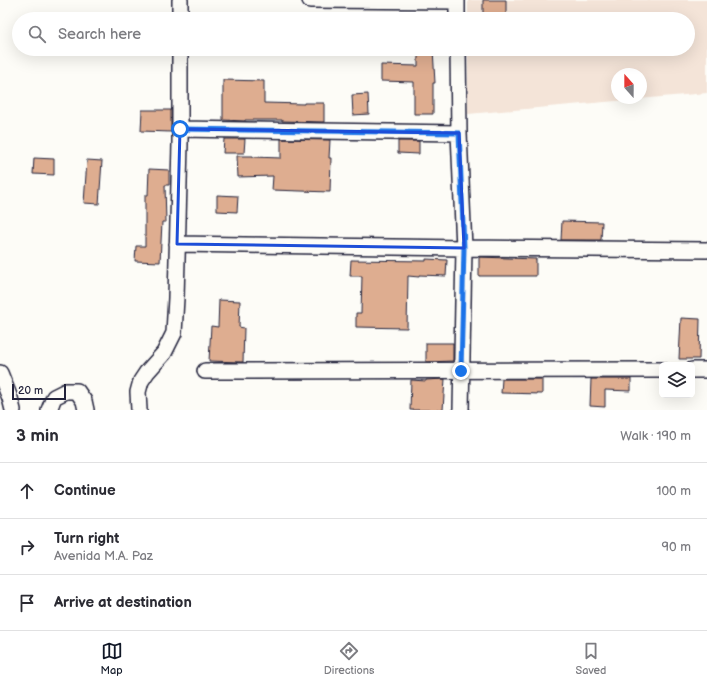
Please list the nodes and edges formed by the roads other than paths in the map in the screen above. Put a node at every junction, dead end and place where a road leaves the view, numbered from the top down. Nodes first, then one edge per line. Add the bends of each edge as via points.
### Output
1 (180, 0) edge
2 (310, 0) edge
3 (457, 1) edge
4 (180, 12) edge
5 (457, 12) edge
6 (180, 56) edge
7 (458, 56) edge
8 (180, 129) junction
9 (459, 133) junction
10 (177, 244) junction
11 (464, 248) junction
12 (707, 250) edge
13 (659, 370) edge
14 (695, 370) edge
15 (707, 370) edge
16 (205, 371) dead end
17 (461, 371) junction
18 (0, 373) edge
19 (13, 410) edge
20 (50, 410) edge
21 (86, 410) edge
22 (139, 410) edge
23 (460, 410) edge

1 - 4 street
2 - 3 street
3 - 5 street
6 - 8 street
7 - 9 street
8 - 9 street
8 - 10 street
9 - 11 street
10 - 11 street
10 - 22 street via 174,333 164,353 141,381 138,392
11 - 12 street
11 - 17 street
13 - 17 street
14 - 15 street
16 - 17 street
17 - 23 street
18 - 19 street
20 - 21 street via 54,397 66,391 77,391 84,401

